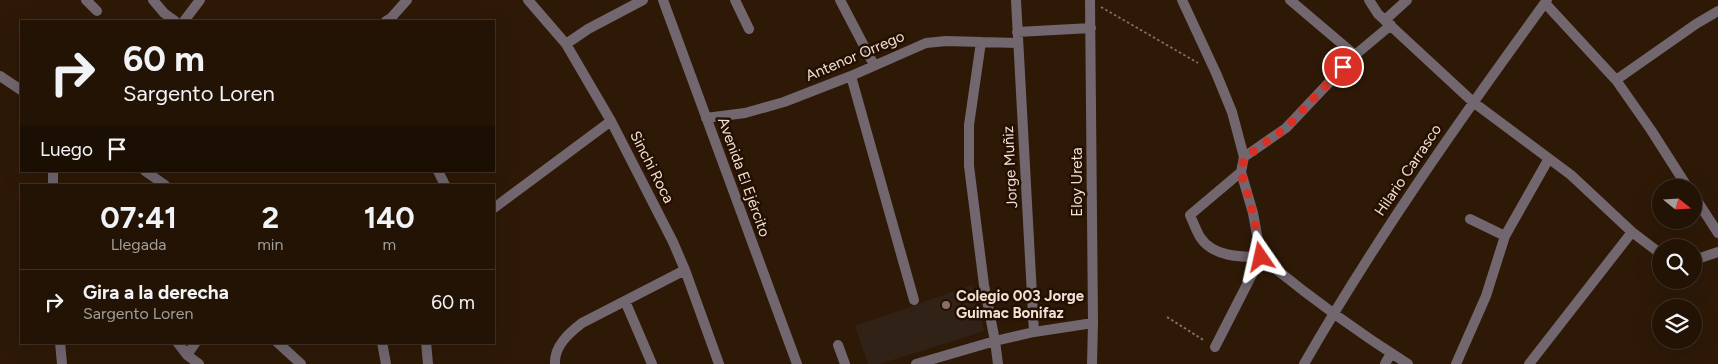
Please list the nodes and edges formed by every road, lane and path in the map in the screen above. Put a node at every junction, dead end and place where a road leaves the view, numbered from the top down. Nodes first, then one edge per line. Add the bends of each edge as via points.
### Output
1 (86, 0) edge
2 (154, 0) edge
3 (200, 0) edge
4 (407, 0) edge
5 (528, 0) edge
6 (643, 0) edge
7 (663, 0) edge
8 (735, 0) edge
9 (840, 0) edge
10 (1016, 0) edge
11 (1090, 0) edge
12 (1182, 0) edge
13 (1290, 0) edge
14 (1369, 0) edge
15 (1407, 0) edge
16 (1546, 2) edge
17 (97, 11) dead end
18 (1718, 11) edge
19 (174, 20) edge
20 (185, 20) edge
21 (388, 20) edge
22 (1388, 23) junction
23 (1091, 28) junction
24 (749, 29) dead end
25 (1017, 38) junction
26 (981, 42) junction
27 (566, 44) junction
28 (1355, 55) junction
29 (1199, 64) dead end
30 (874, 66) junction
31 (0, 76) edge
32 (851, 76) junction
33 (1616, 80) junction
34 (20, 89) edge
35 (1473, 102) junction
36 (706, 118) junction
37 (611, 121) junction
38 (1244, 158) junction
39 (1548, 160) junction
40 (146, 172) edge
41 (438, 172) edge
42 (1241, 172) junction
43 (1682, 179) edge
44 (164, 184) edge
45 (444, 184) edge
46 (495, 207) edge
47 (1702, 208) edge
48 (1470, 219) dead end
49 (1632, 232) junction
50 (1718, 233) edge
51 (1505, 236) junction
52 (1652, 247) edge
53 (1718, 252) edge
54 (1261, 257) junction
55 (1702, 257) edge
56 (685, 270) junction
57 (914, 300) dead end
58 (625, 301) junction
59 (1333, 314) junction
60 (1167, 317) dead end
61 (1093, 323) junction
62 (1034, 332) junction
63 (995, 340) junction
64 (60, 344) edge
65 (179, 344) edge
66 (195, 344) edge
67 (279, 344) edge
68 (382, 344) edge
69 (426, 344) edge
70 (838, 345) dead end
71 (1215, 347) joint
72 (1391, 353) junction
73 (187, 355) junction
74 (62, 364) edge
75 (199, 364) edge
76 (301, 364) edge
77 (386, 364) edge
78 (428, 364) edge
79 (555, 364) edge
80 (652, 364) edge
81 (719, 364) edge
82 (797, 364) edge
83 (845, 364) edge
84 (916, 364) edge
85 (998, 364) edge
86 (1092, 364) edge
87 (1304, 364) edge
88 (1385, 364) edge
89 (1408, 364) edge
90 (1456, 364) edge
91 (1528, 364) edge

1 - 17 street
2 - 19 street
3 - 20 street
4 - 21 street
5 - 27 street, Sinchi Roca
6 - 27 street
7 - 36 street, Avenida El Ejército
8 - 24 street
9 - 30 street
10 - 25 street, Jorge Muñiz
11 - 23 street, Eloy Ureta
11 - 29 path
12 - 38 street via 1232,112
13 - 28 street
14 - 22 street
15 - 22 street
16 - 33 street
16 - 35 street, Hilario Carrasco
18 - 33 street
22 - 28 street
22 - 35 street
23 - 25 street, Antenor Orrego
23 - 61 street, Eloy Ureta
25 - 26 street, Antenor Orrego
25 - 62 street, Jorge Muñiz
26 - 30 street, Antenor Orrego via 926,43
26 - 63 street via 969,125 969,166 984,285
27 - 37 street, Sinchi Roca
28 - 38 street via 1286,128
30 - 32 street, Antenor Orrego
31 - 34 street
32 - 36 street, Antenor Orrego via 784,102 745,113
32 - 57 street
33 - 43 street
35 - 39 street
35 - 59 street, Hilario Carrasco via 1407,197
36 - 82 street, Avenida El Ejército
37 - 46 street
37 - 56 street, Sinchi Roca
38 - 42 street
39 - 49 street via 1571,176
39 - 51 street
40 - 44 street
41 - 45 street
42 - 54 street
42 - 54 street via 1190,215 1201,239 1210,246 1234,257
47 - 50 street
48 - 51 street
49 - 52 street
49 - 91 street
51 - 90 street via 1486,296
53 - 55 street
54 - 59 street
54 - 71 street
56 - 58 street
56 - 81 street, Sinchi Roca
58 - 79 street via 571,332 556,353
58 - 80 street
59 - 72 street
59 - 87 street, Hilario Carrasco
60 - 71 path
61 - 62 street
61 - 86 street, Eloy Ureta
62 - 63 street
63 - 84 street
63 - 85 street
64 - 74 street
65 - 73 street
66 - 73 street
67 - 76 street
68 - 77 street
69 - 78 street
70 - 83 street
72 - 88 street
72 - 89 street
73 - 75 street

